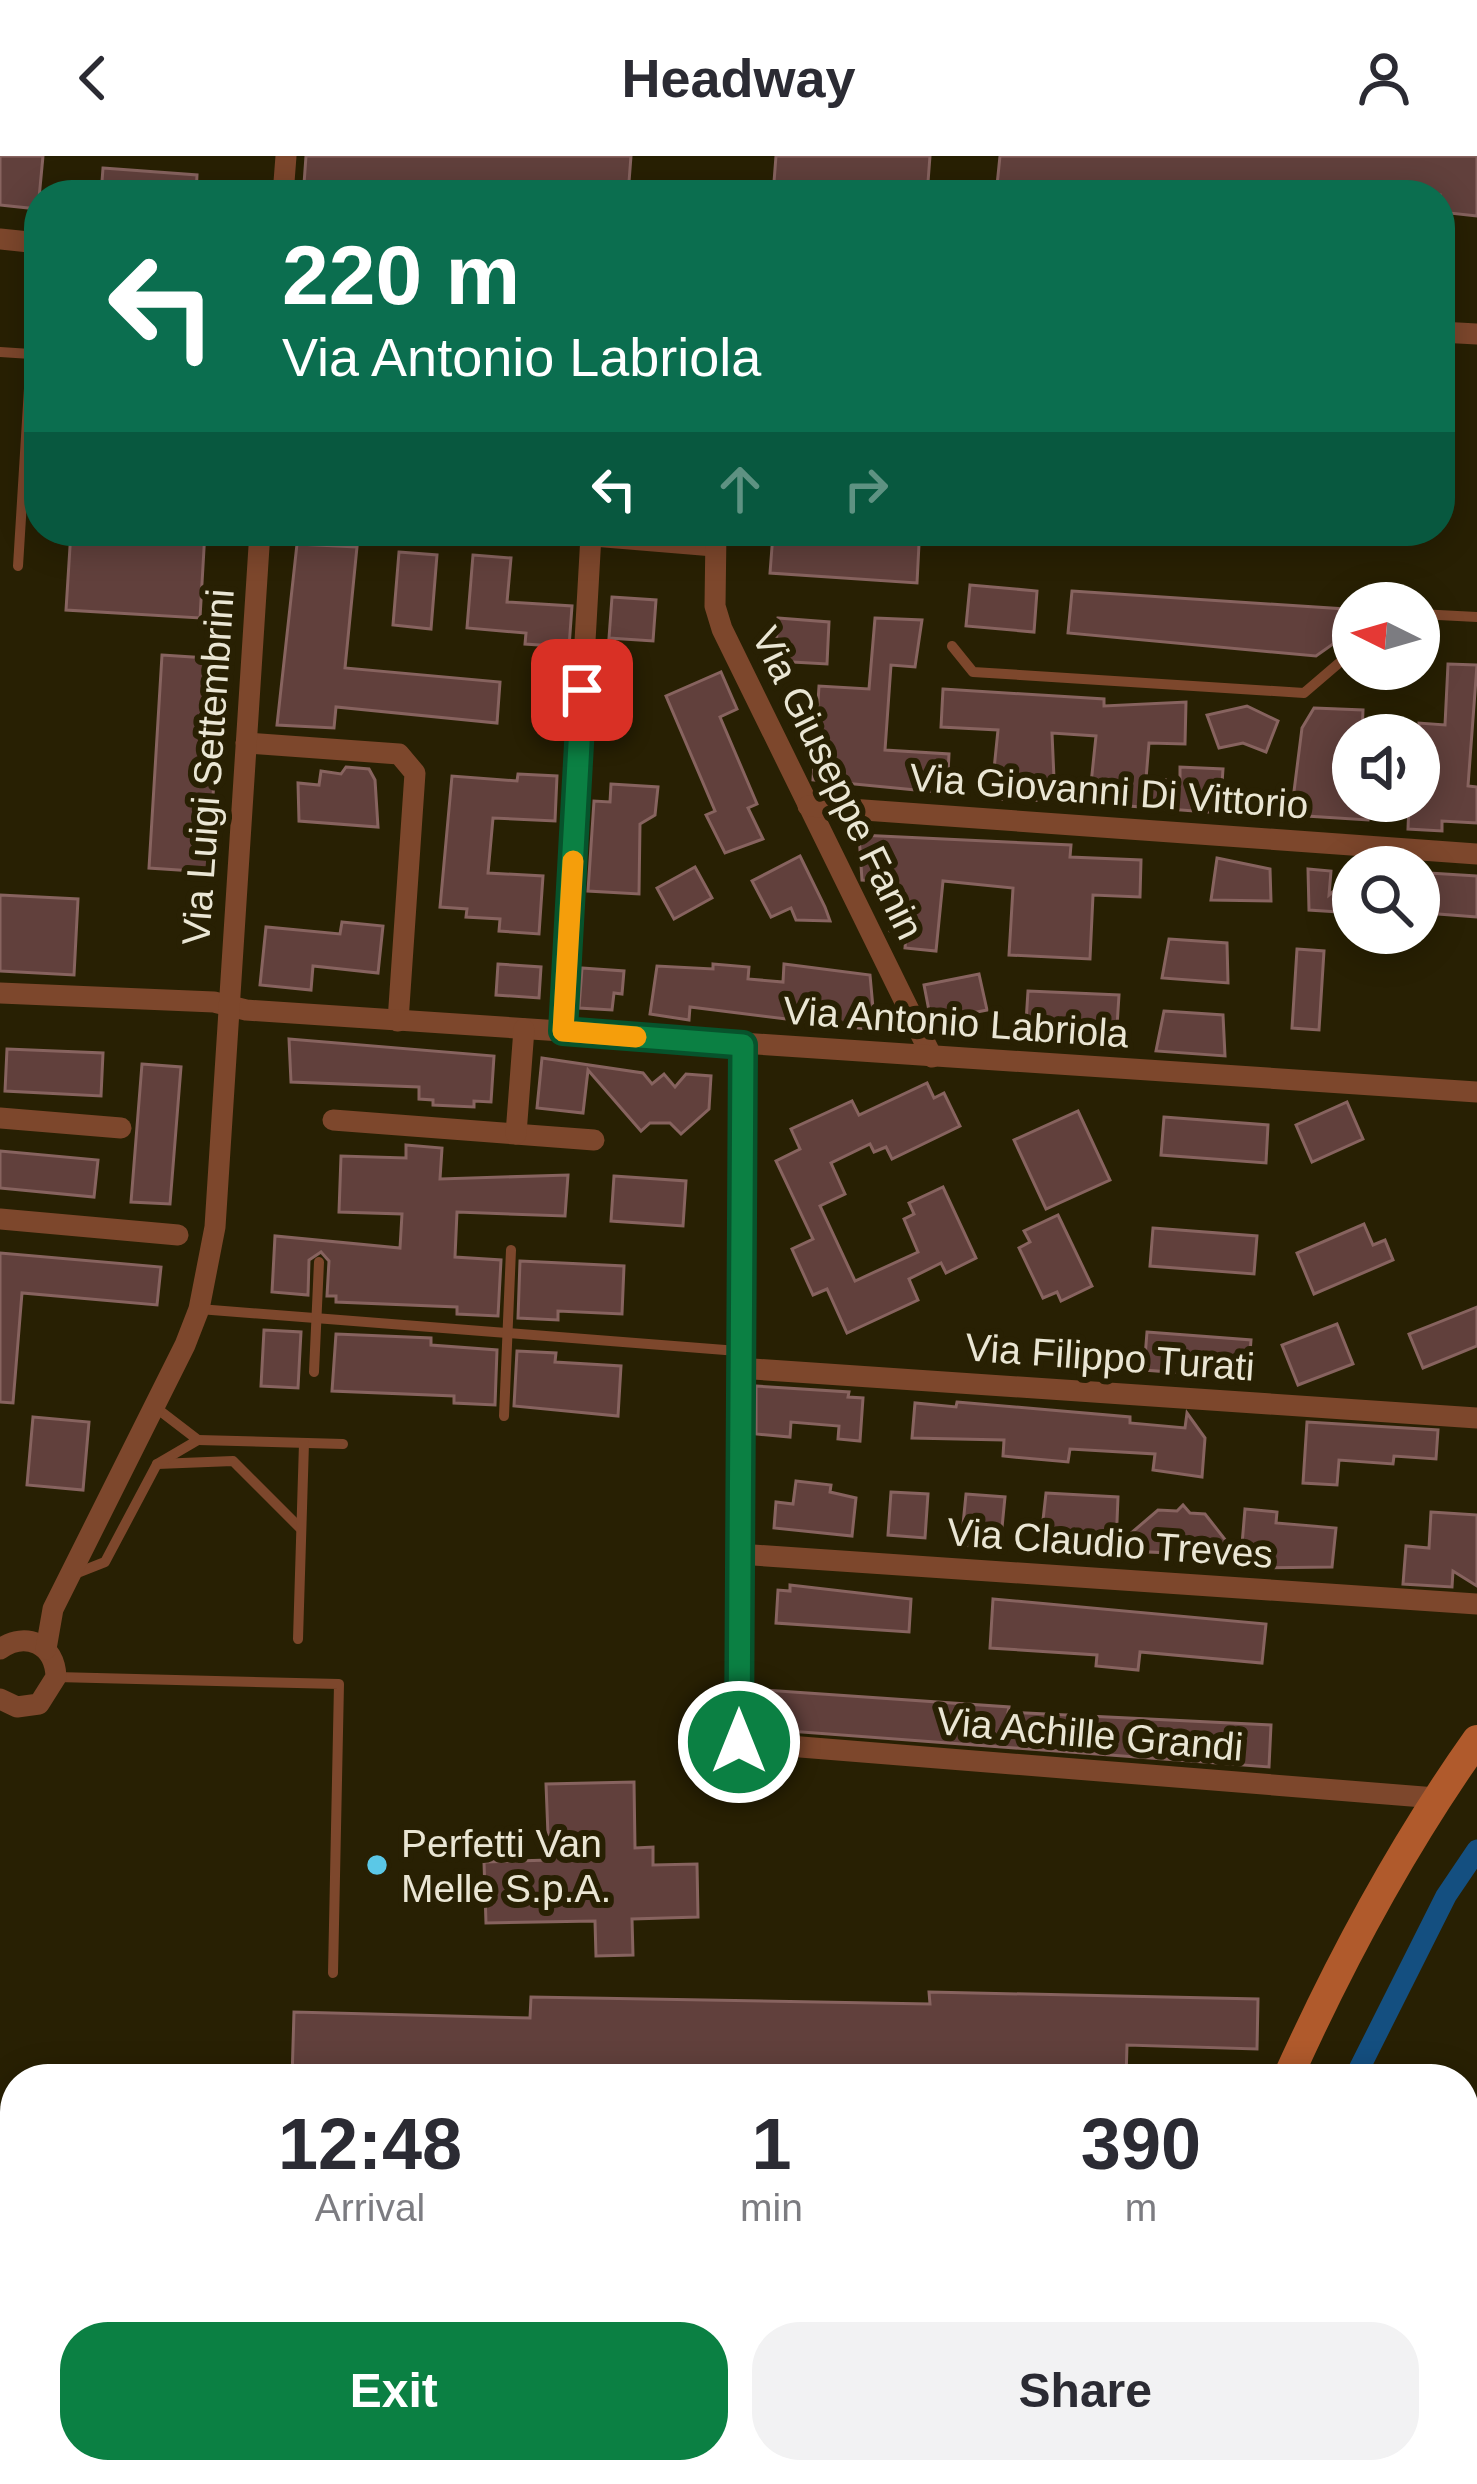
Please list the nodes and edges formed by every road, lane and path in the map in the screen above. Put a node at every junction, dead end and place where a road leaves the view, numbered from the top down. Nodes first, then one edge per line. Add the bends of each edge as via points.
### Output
1 (24, 468) edge
2 (259, 546) edge
3 (590, 546) edge
4 (715, 546) edge
5 (18, 566) dead end
6 (1440, 615) edge
7 (1477, 617) edge
8 (952, 646) dead end
9 (1332, 669) edge
10 (246, 743) junction
11 (808, 806) junction
12 (1477, 854) edge
13 (0, 993) edge
14 (229, 1007) junction
15 (398, 1021) junction
16 (524, 1029) junction
17 (563, 1031) junction
18 (743, 1045) junction
19 (932, 1057) junction
20 (1477, 1092) edge
21 (0, 1118) edge
22 (333, 1120) dead end
23 (121, 1128) dead end
24 (516, 1134) junction
25 (594, 1140) dead end
26 (0, 1219) edge
27 (178, 1234) dead end
28 (511, 1250) dead end
29 (319, 1262) dead end
30 (199, 1309) junction
31 (316, 1318) junction
32 (508, 1333) junction
33 (738, 1359) junction
34 (314, 1372) dead end
35 (155, 1407) junction
36 (504, 1416) dead end
37 (1477, 1418) edge
38 (198, 1440) junction
39 (304, 1443) junction
40 (343, 1444) dead end
41 (157, 1464) junction
42 (301, 1529) junction
43 (738, 1553) junction
44 (69, 1575) junction
45 (1477, 1604) edge
46 (53, 1609) junction
47 (298, 1639) dead end
48 (22, 1640) junction
49 (0, 1649) edge
50 (46, 1649) junction
51 (56, 1677) junction
52 (9, 1703) edge
53 (0, 1724) edge
54 (1477, 1740) edge
55 (1436, 1798) junction
56 (332, 1973) dead end
57 (1294, 2064) edge

1 - 5 lane
2 - 10 street, Via Luigi Settembrini
3 - 17 street
4 - 11 street, Via Giuseppe Fanin via 722,629
6 - 7 lane
8 - 9 lane via 973,672 1304,693
10 - 14 street, Via Luigi Settembrini
10 - 15 street via 399,754 415,773
11 - 12 street, Via Giovanni Di Vittorio
11 - 19 street, Via Giuseppe Fanin
13 - 14 street, Via Antonio Labriola
14 - 15 street, Via Antonio Labriola
14 - 30 street, Via Luigi Settembrini via 215,1227
15 - 16 street, Via Antonio Labriola
16 - 17 street, Via Antonio Labriola
16 - 24 street
17 - 18 street, Via Antonio Labriola
18 - 19 street, Via Antonio Labriola
18 - 33 street
19 - 20 street, Via Antonio Labriola
21 - 23 street
22 - 24 street
24 - 25 street
26 - 27 street
28 - 32 lane
29 - 31 lane
30 - 31 lane
30 - 35 street, Via Luigi Settembrini
31 - 32 lane
31 - 34 lane
32 - 33 lane
32 - 36 lane
33 - 37 street, Via Filippo Turati
33 - 43 street
35 - 38 lane
35 - 44 street, Via Luigi Settembrini
38 - 39 lane
38 - 41 lane
39 - 40 lane
39 - 42 lane
41 - 42 lane via 233,1461
41 - 44 lane via 105,1562
42 - 47 lane
43 - 45 street, Via Claudio Treves
43 - 55 street, Via Achille Grandi via 739,1742
44 - 46 street, Via Luigi Settembrini
46 - 48 street
46 - 50 street
48 - 49 street
48 - 50 street
50 - 51 street
51 - 52 street via 39,1704
51 - 56 lane via 339,1684
52 - 53 street
54 - 55 street
55 - 57 street via 1341,1961

